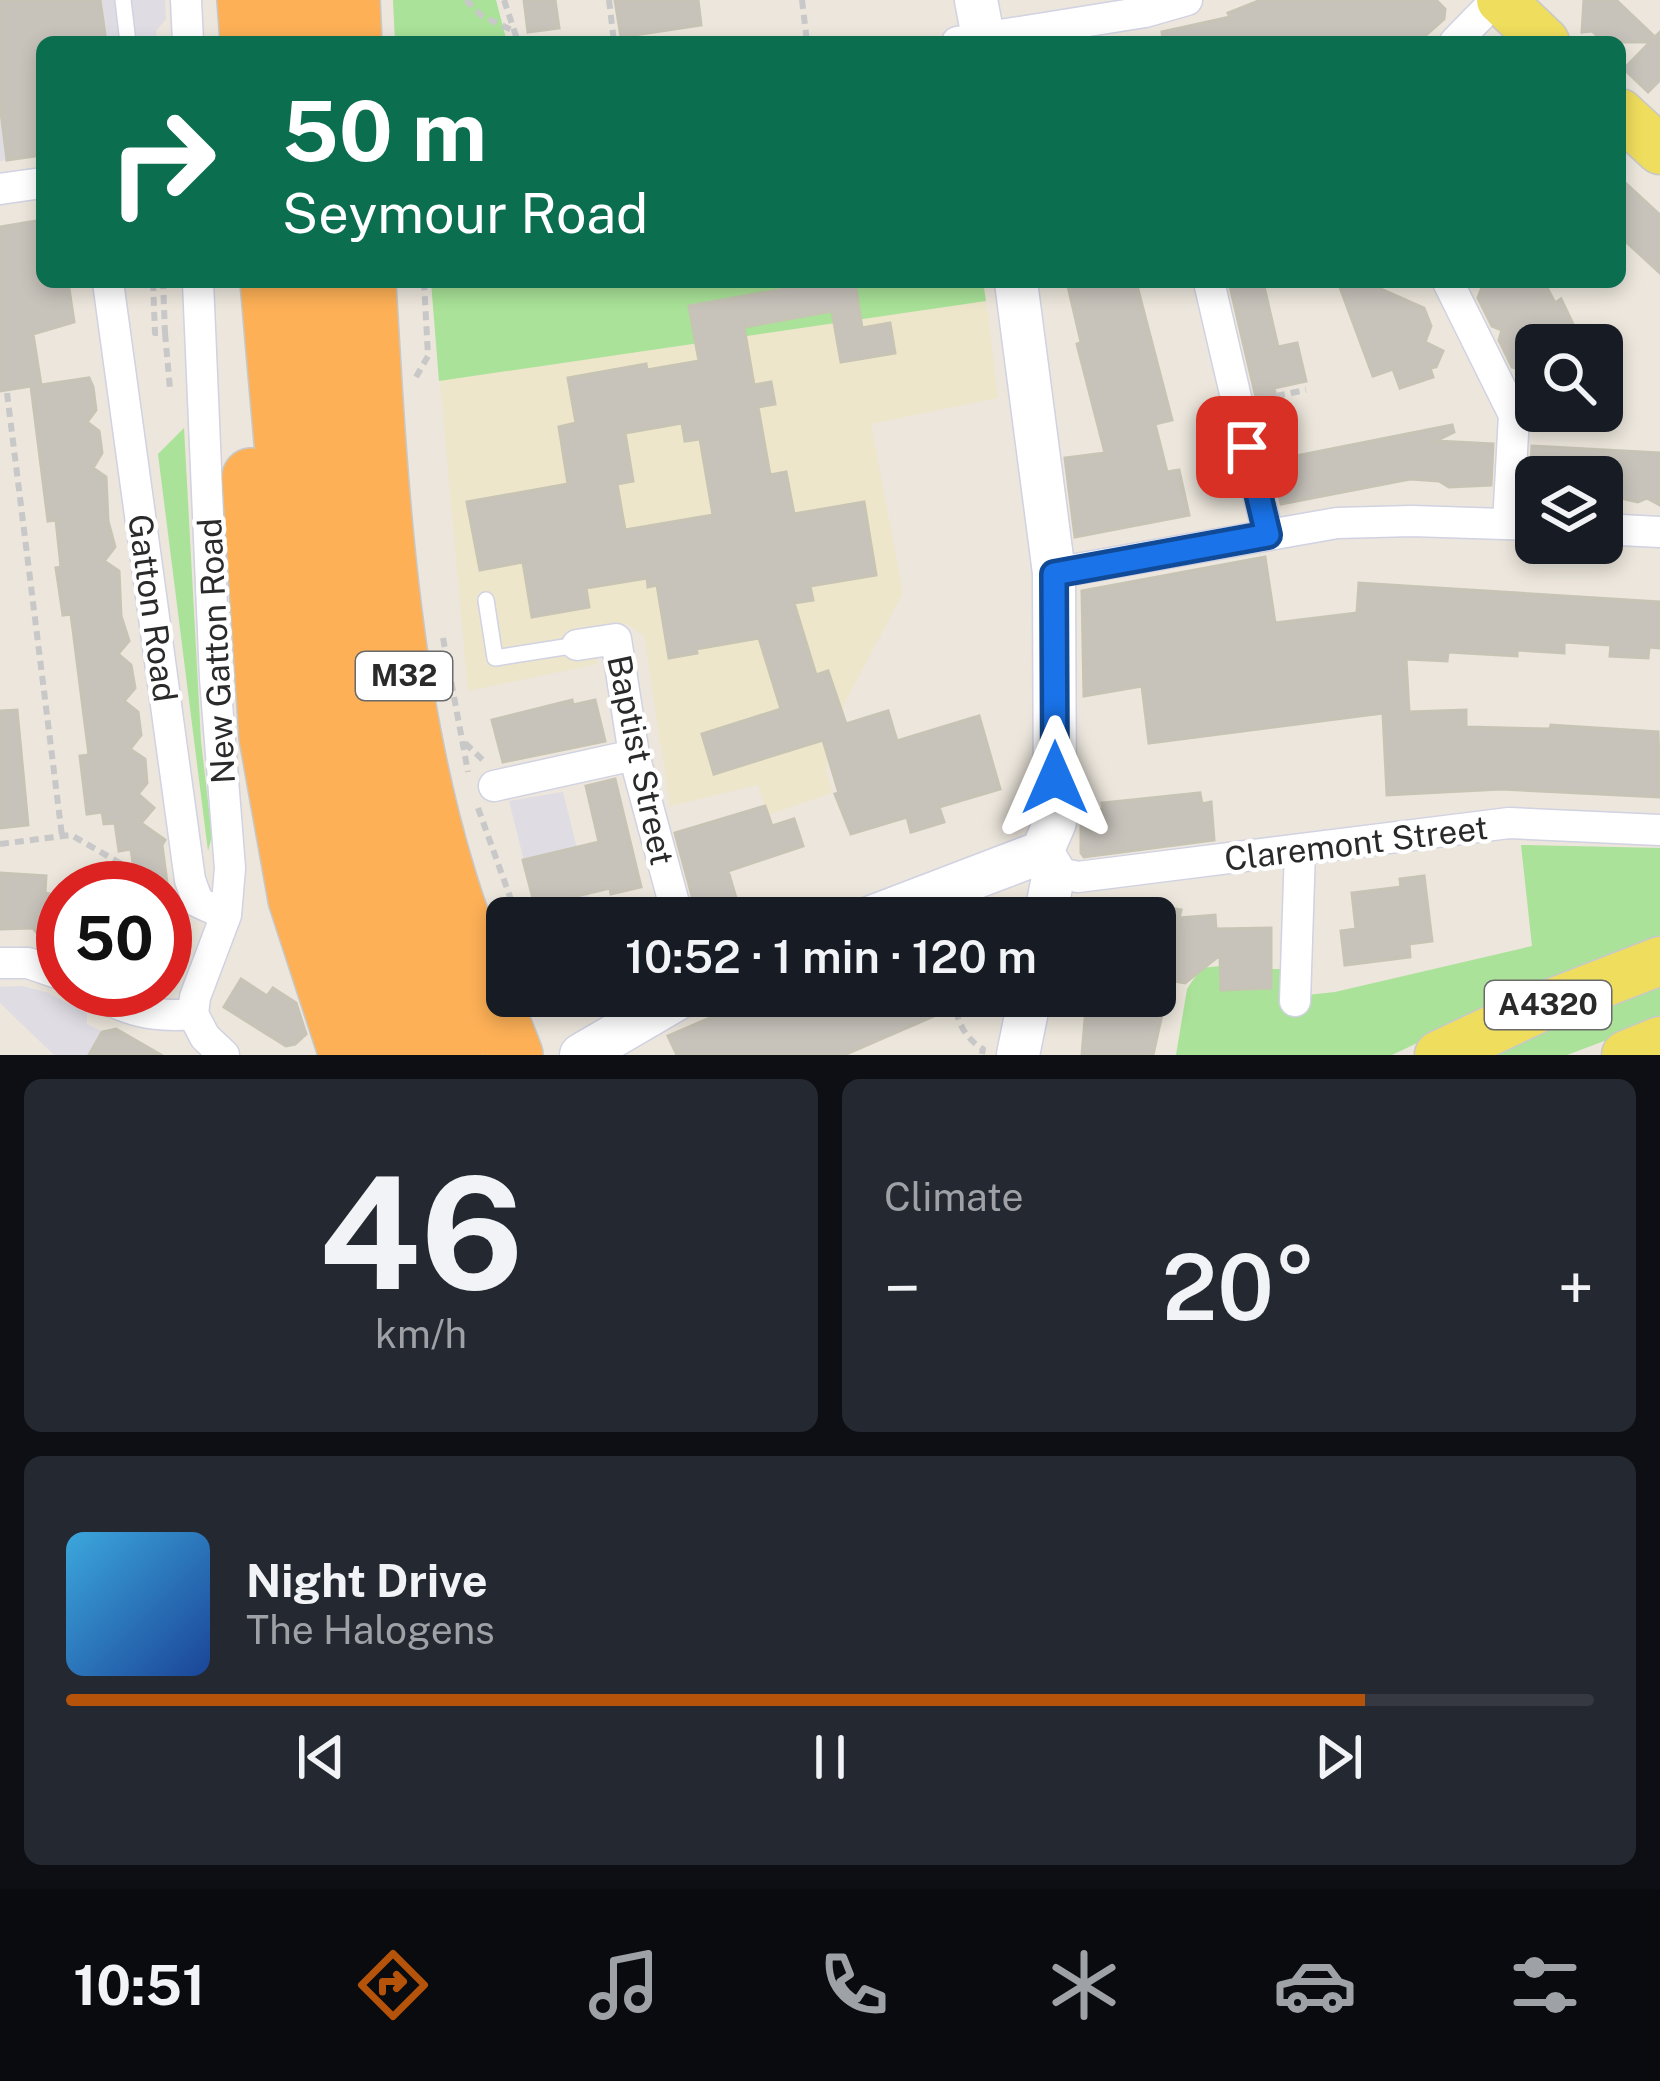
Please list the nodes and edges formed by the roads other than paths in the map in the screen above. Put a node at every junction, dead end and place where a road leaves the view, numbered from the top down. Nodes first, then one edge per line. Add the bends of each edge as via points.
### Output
1 (123, 0) edge
2 (186, 0) edge
3 (246, 0) edge
4 (297, 0) edge
5 (351, 0) edge
6 (1187, 0) edge
7 (1499, 0) edge
8 (1149, 27) edge
9 (975, 31) edge
10 (127, 36) edge
11 (188, 36) edge
12 (249, 36) edge
13 (300, 36) edge
14 (353, 36) edge
15 (1461, 36) edge
16 (1538, 36) edge
17 (36, 184) edge
18 (0, 189) edge
19 (109, 288) edge
20 (197, 288) edge
21 (250, 288) edge
22 (270, 288) edge
23 (317, 288) edge
24 (367, 288) edge
25 (1017, 288) edge
26 (1210, 288) edge
27 (1451, 288) edge
28 (1517, 456) edge
29 (1515, 525) edge
30 (1623, 530) edge
31 (1660, 532) edge
32 (1268, 535) junction
33 (1054, 574) junction
34 (486, 600) dead end
35 (577, 645) joint
36 (634, 755) junction
37 (495, 787) road end
38 (1660, 830) edge
39 (1300, 850) junction
40 (1048, 862) junction
41 (672, 897) edge
42 (936, 897) edge
43 (1046, 897) edge
44 (226, 915) junction
45 (1660, 962) edge
46 (0, 964) edge
47 (36, 966) edge
48 (1295, 1001) dead end
49 (193, 1013) joint
50 (646, 1017) edge
51 (1026, 1017) edge
52 (1660, 1041) edge
53 (341, 1052) edge
54 (224, 1055) edge
55 (405, 1055) edge
56 (454, 1055) edge
57 (514, 1055) edge
58 (581, 1055) edge
59 (1018, 1055) edge
60 (1439, 1055) edge
61 (1626, 1055) edge
62 (1649, 1055) edge

1 - 10 lane
2 - 11 street
3 - 12 highway
4 - 13 highway
5 - 14 highway
6 - 8 street
7 - 15 street
7 - 16 main road
8 - 9 street
17 - 18 street
19 - 44 street, Gatton Road via 190,880 198,902
20 - 44 street, New Gatton Road via 230,868
21 - 53 highway via 251,502 268,737 297,898
22 - 55 highway, M32 via 316,732 355,901
23 - 56 highway, M32 via 359,728 395,889
24 - 57 highway, M32 via 378,482 410,721 446,874
25 - 33 main road
26 - 32 street
27 - 28 street via 1514,415
29 - 32 street via 1349,523
30 - 31 street
32 - 33 street
33 - 40 main road
34 - 35 lane via 495,658
35 - 36 street, Baptist Street via 616,639
36 - 37 street
36 - 41 street, Baptist Street
38 - 39 street, Claremont Street via 1509,823
39 - 40 street, Claremont Street via 1078,877
39 - 48 street
40 - 42 main road
40 - 43 main road
44 - 49 street, New Gatton Road
45 - 60 main road, A4320
46 - 47 street
49 - 54 street
50 - 58 main road
51 - 59 main road
52 - 61 main road, A4320
52 - 62 street

